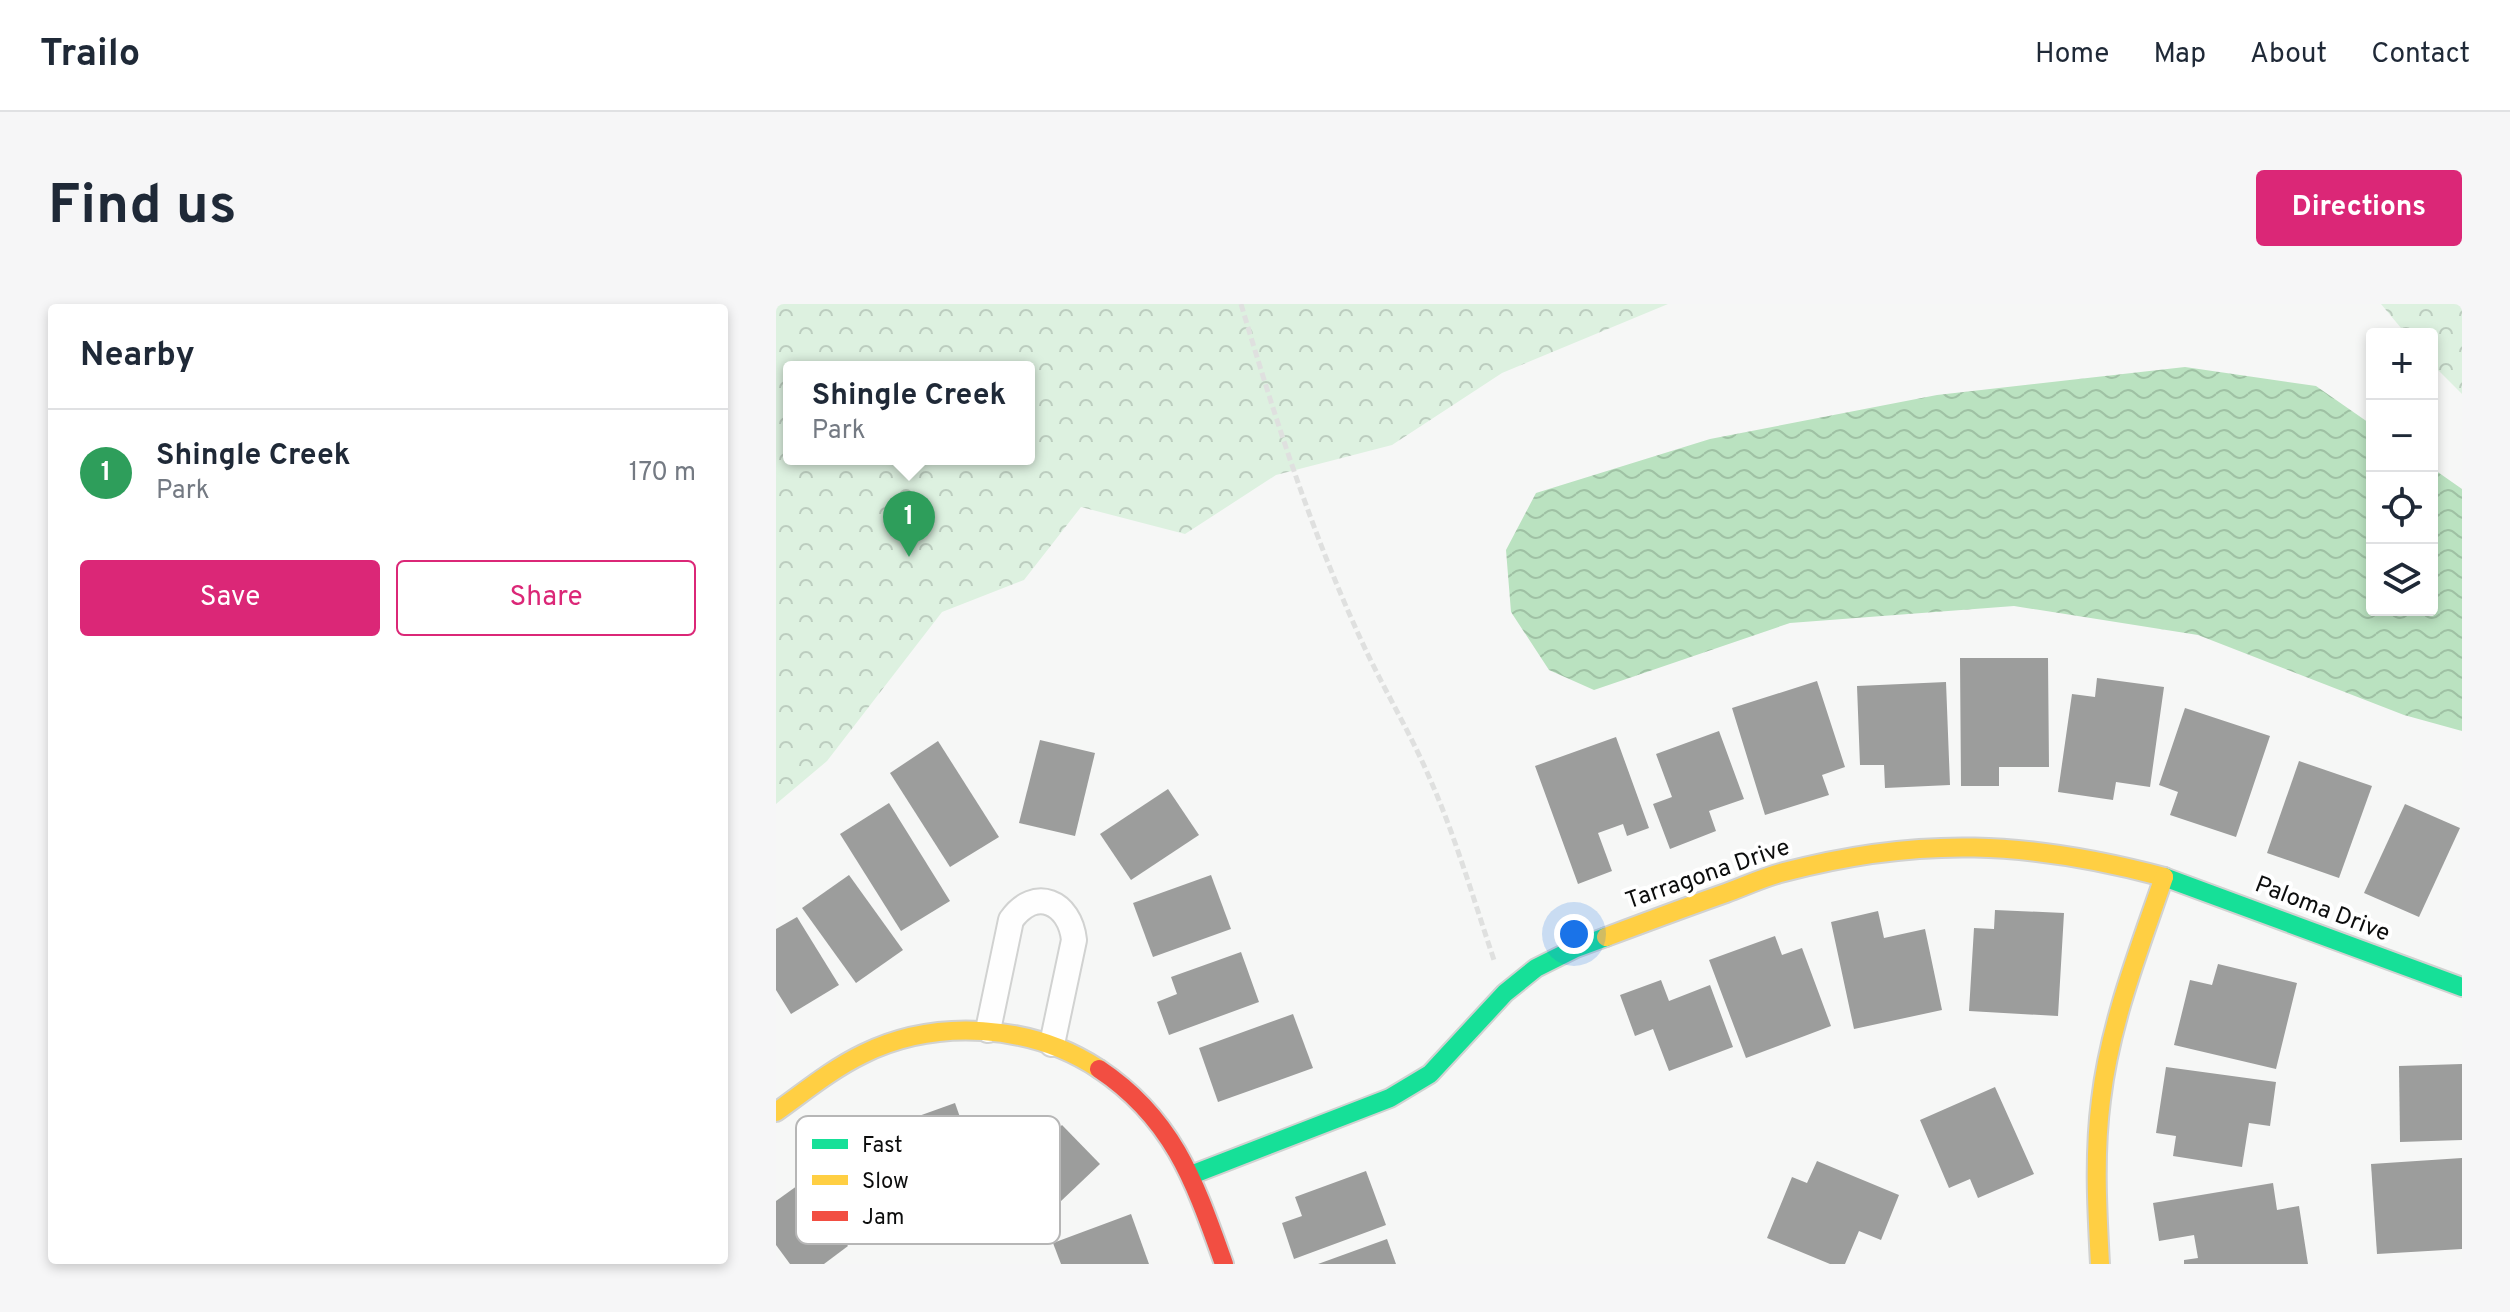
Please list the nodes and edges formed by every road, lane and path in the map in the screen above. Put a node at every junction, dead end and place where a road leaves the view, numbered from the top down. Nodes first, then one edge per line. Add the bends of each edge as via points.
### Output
1 (1241, 304) edge
2 (2164, 877) junction
3 (2462, 987) edge
4 (1505, 993) junction
5 (988, 1030) junction
6 (1052, 1044) junction
7 (776, 1112) edge
8 (1191, 1175) junction
9 (1224, 1264) edge
10 (2100, 1264) edge

1 - 4 path via 1322,546 1362,642 1430,777
2 - 3 street, Paloma Drive
2 - 4 street, Tarragona Drive via 2101,860 2010,847 1930,847 1849,857 1747,884 1576,948 1536,968
2 - 10 street via 2126,990 2106,1076 2098,1127
4 - 8 street, Tarragona Drive via 1430,1074 1390,1098
5 - 6 street
5 - 6 street via 1011,920 1027,905 1049,903 1064,912 1074,940
5 - 7 street via 930,1032 882,1045 855,1057
6 - 8 street via 1095,1065 1134,1094 1166,1131
8 - 9 street

